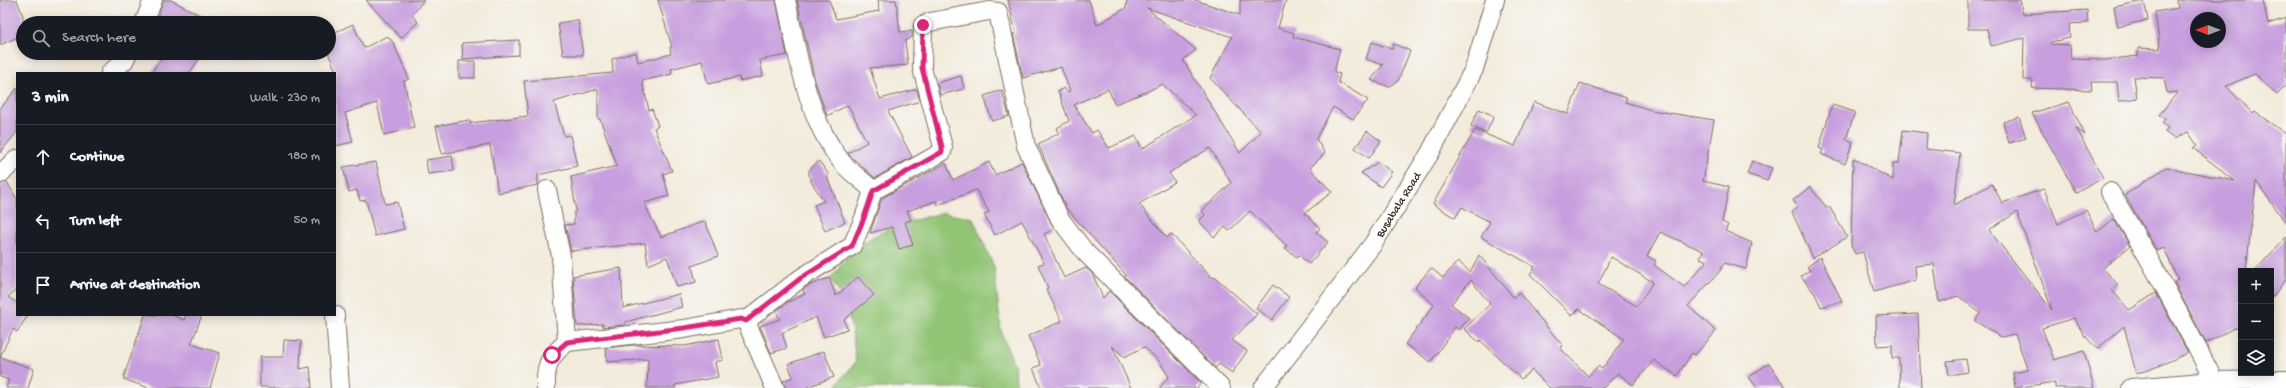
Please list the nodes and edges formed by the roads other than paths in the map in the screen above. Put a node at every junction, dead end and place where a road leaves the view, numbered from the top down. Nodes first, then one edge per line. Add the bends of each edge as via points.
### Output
1 (153, 0) edge
2 (786, 0) edge
3 (1495, 0) edge
4 (147, 16) edge
5 (124, 60) edge
6 (111, 72) edge
7 (16, 160) edge
8 (0, 174) edge
9 (547, 190) dead end
10 (873, 191) junction
11 (2110, 192) dead end
12 (335, 316) edge
13 (746, 321) junction
14 (567, 342) junction
15 (2286, 380) edge
16 (2214, 381) junction
17 (340, 388) edge
18 (546, 388) edge
19 (775, 388) edge
20 (1221, 388) edge
21 (1263, 388) edge
22 (2131, 388) edge

1 - 4 street
2 - 10 street via 809,98 826,139 842,163
3 - 21 street, Busabala Road via 1474,69 1430,153 1374,244
5 - 6 street
7 - 8 street
9 - 14 street via 561,256
10 - 13 street via 852,246 801,278
10 - 20 street via 942,152 922,68 923,26 989,11 998,12 1026,146 1060,219 1085,252
11 - 16 street via 2167,289
12 - 17 street
13 - 14 street via 741,319
13 - 19 street
14 - 18 street via 552,355 548,364
15 - 16 street
16 - 22 street

